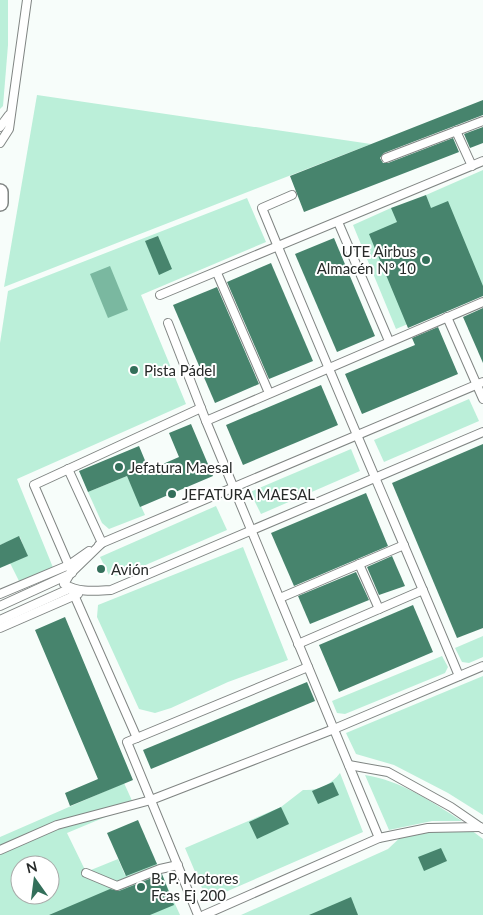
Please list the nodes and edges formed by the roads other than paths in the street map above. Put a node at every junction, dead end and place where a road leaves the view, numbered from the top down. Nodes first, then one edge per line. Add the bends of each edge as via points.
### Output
1 (27, 0) edge
2 (12, 112) junction
3 (483, 121) edge
4 (0, 127) edge
5 (456, 131) junction
6 (0, 143) edge
7 (386, 158) dead end
8 (483, 161) edge
9 (472, 166) junction
10 (0, 192) edge
11 (292, 195) dead end
12 (0, 203) edge
13 (338, 222) junction
14 (279, 248) junction
15 (217, 273) junction
16 (160, 295) dead end
17 (483, 302) edge
18 (447, 317) junction
19 (168, 323) dead end
20 (389, 341) junction
21 (328, 368) junction
22 (480, 383) edge
23 (270, 394) junction
24 (483, 399) edge
25 (201, 408) junction
26 (206, 421) junction
27 (483, 432) edge
28 (357, 435) junction
29 (68, 469) junction
30 (376, 477) junction
31 (232, 487) junction
32 (252, 531) junction
33 (102, 543) junction
34 (404, 545) junction
35 (69, 564) junction
36 (359, 564) junction
37 (71, 573) junction
38 (71, 588) junction
39 (423, 590) junction
40 (83, 592) junction
41 (0, 594) edge
42 (280, 598) junction
43 (0, 606) edge
44 (379, 609) junction
45 (0, 620) edge
46 (0, 628) edge
47 (298, 644) junction
48 (483, 666) edge
49 (308, 667) junction
50 (459, 676) junction
51 (334, 729) junction
52 (137, 738) junction
53 (349, 765) junction
54 (151, 800) junction
55 (481, 828) edge
56 (379, 838) junction
57 (0, 850) edge
58 (178, 865) junction
59 (86, 873) dead end
60 (198, 915) edge
61 (204, 915) edge

1 - 2 lane
2 - 4 lane
2 - 6 lane via 9,128
3 - 5 lane
5 - 7 lane
5 - 9 lane
8 - 9 lane
9 - 13 lane
10 - 12 street
11 - 14 lane via 262,208
13 - 14 lane
13 - 20 lane
14 - 15 lane
14 - 21 lane
15 - 16 lane
15 - 23 lane
17 - 18 lane
18 - 20 lane
18 - 22 lane
19 - 25 lane
20 - 21 lane
21 - 23 lane
21 - 28 lane
22 - 24 lane
22 - 28 lane
23 - 26 lane
25 - 26 lane
25 - 29 lane
26 - 31 lane
27 - 30 lane
28 - 30 lane
28 - 31 lane
29 - 33 lane
29 - 35 lane via 34,485
30 - 32 lane
30 - 34 lane
31 - 32 lane
31 - 33 lane
32 - 40 lane via 111,590
32 - 42 lane
33 - 35 lane
33 - 37 lane
34 - 36 lane
34 - 39 lane
35 - 37 lane
35 - 41 lane
36 - 42 lane
36 - 44 lane
37 - 38 lane via 64,584
37 - 43 lane
38 - 40 lane
38 - 45 lane
38 - 52 lane
39 - 44 lane
39 - 50 lane
40 - 46 lane
42 - 47 lane
44 - 47 lane
47 - 49 lane
48 - 50 lane
49 - 51 lane
49 - 52 lane
50 - 51 lane
51 - 53 lane
51 - 54 lane
52 - 54 lane via 127,742
53 - 55 lane via 388,772 451,807
53 - 56 lane
54 - 57 lane via 57,825
54 - 58 lane
55 - 56 lane via 428,828
56 - 61 lane
58 - 59 lane via 117,886
58 - 60 lane

